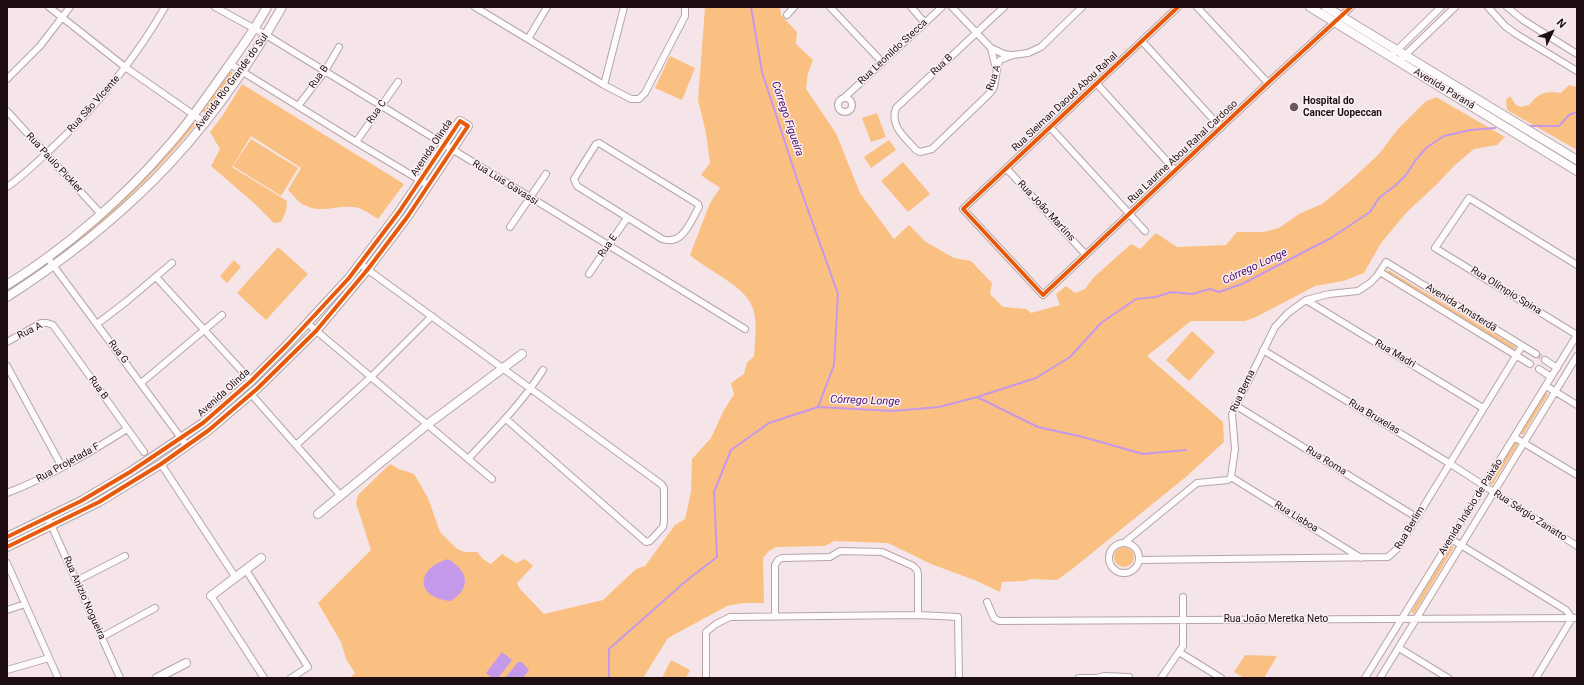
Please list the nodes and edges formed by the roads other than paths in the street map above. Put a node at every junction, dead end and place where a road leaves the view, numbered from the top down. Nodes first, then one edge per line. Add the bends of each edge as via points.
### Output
1 (49, 7) edge
2 (70, 7) edge
3 (165, 7) edge
4 (215, 7) edge
5 (267, 7) edge
6 (282, 7) edge
7 (475, 7) edge
8 (547, 7) edge
9 (624, 7) edge
10 (685, 7) edge
11 (794, 7) edge
12 (830, 7) edge
13 (911, 7) edge
14 (942, 7) edge
15 (952, 7) edge
16 (1004, 7) edge
17 (1082, 7) edge
18 (1178, 7) edge
19 (1197, 7) edge
20 (1310, 7) edge
21 (1326, 7) edge
22 (1351, 7) edge
23 (1441, 7) edge
24 (1455, 7) edge
25 (1488, 7) edge
26 (1507, 7) edge
27 (787, 14) dead end
28 (62, 17) junction
29 (1338, 19) junction
30 (925, 23) junction
31 (255, 28) junction
32 (977, 32) junction
33 (266, 35) junction
34 (528, 39) junction
35 (1142, 41) junction
36 (339, 47) dead end
37 (991, 48) junction
38 (1394, 53) junction
39 (1577, 54) edge
40 (1013, 55) junction
41 (1405, 55) junction
42 (882, 62) junction
43 (1399, 62) junction
44 (230, 64) junction
45 (125, 68) junction
46 (997, 70) junction
47 (325, 71) junction
48 (1577, 71) edge
49 (241, 72) junction
50 (7, 79) edge
51 (398, 82) dead end
52 (1268, 83) junction
53 (1097, 84) junction
54 (604, 85) junction
55 (853, 89) junction
56 (845, 97) junction
57 (851, 100) junction
58 (298, 106) junction
59 (381, 106) junction
60 (7, 112) edge
61 (194, 115) junction
62 (204, 122) junction
63 (1050, 127) junction
64 (897, 128) joint
65 (1221, 128) junction
66 (356, 142) junction
67 (444, 144) junction
68 (452, 149) junction
69 (46, 154) junction
70 (1577, 160) edge
71 (1007, 169) junction
72 (1175, 170) junction
73 (1577, 171) edge
74 (546, 174) dead end
75 (420, 180) junction
76 (428, 185) junction
77 (7, 187) edge
78 (530, 198) junction
79 (101, 214) junction
80 (1129, 214) junction
81 (627, 218) junction
82 (510, 227) dead end
83 (1145, 231) dead end
84 (608, 246) junction
85 (1085, 254) junction
86 (47, 257) junction
87 (1386, 262) joint
88 (172, 263) dead end
89 (360, 264) junction
90 (1577, 264) edge
91 (53, 266) junction
92 (368, 269) junction
93 (1380, 272) junction
94 (589, 274) dead end
95 (156, 277) junction
96 (7, 285) edge
97 (1043, 295) joint
98 (7, 297) edge
99 (1306, 300) junction
100 (222, 315) dead end
101 (432, 316) junction
102 (307, 323) junction
103 (97, 324) junction
104 (53, 325) joint
105 (745, 329) dead end
106 (204, 330) junction
107 (316, 331) junction
108 (1577, 335) edge
109 (8, 341) edge
110 (1522, 346) junction
111 (1263, 350) junction
112 (522, 354) dead end
113 (1536, 354) tunnel mouth
114 (1516, 355) junction
115 (276, 356) junction
116 (1577, 356) edge
117 (1545, 360) tunnel mouth
118 (283, 363) junction
119 (1530, 364) dead end
120 (7, 366) edge
121 (503, 368) junction
122 (1557, 368) junction
123 (1539, 369) dead end
124 (544, 370) dead end
125 (371, 377) junction
126 (1551, 377) junction
127 (251, 381) junction
128 (141, 382) junction
129 (1546, 386) junction
130 (531, 389) junction
131 (1555, 392) junction
132 (251, 394) junction
133 (1235, 404) junction
134 (1577, 405) edge
135 (1483, 408) junction
136 (506, 419) junction
137 (428, 424) junction
138 (127, 428) junction
139 (1514, 437) junction
140 (182, 438) junction
141 (1524, 443) junction
142 (296, 444) junction
143 (187, 446) junction
144 (144, 452) dead end
145 (468, 459) junction
146 (1449, 463) junction
147 (161, 464) junction
148 (62, 467) junction
149 (130, 472) junction
150 (1577, 475) edge
151 (1231, 477) junction
152 (136, 480) junction
153 (492, 480) dead end
154 (1484, 485) junction
155 (1494, 492) junction
156 (7, 494) edge
157 (340, 495) junction
158 (318, 514) dead end
159 (1416, 517) junction
160 (48, 518) junction
161 (52, 526) junction
162 (7, 537) edge
163 (1451, 539) junction
164 (1125, 542) junction
165 (1461, 546) junction
166 (1577, 546) edge
167 (7, 547) edge
168 (125, 556) dead end
169 (262, 558) dead end
170 (1361, 558) junction
171 (1139, 560) junction
172 (7, 563) edge
173 (246, 570) junction
174 (236, 578) junction
175 (76, 582) junction
176 (211, 596) joint
177 (1183, 597) dead end
178 (987, 602) dead end
179 (25, 604) junction
180 (156, 608) dead end
181 (7, 610) edge
182 (918, 615) junction
183 (775, 616) junction
184 (1416, 618) junction
185 (1575, 618) edge
186 (1402, 619) junction
187 (1184, 620) junction
188 (102, 637) junction
189 (1399, 648) junction
190 (1179, 652) junction
191 (49, 658) junction
192 (186, 663) dead end
193 (7, 670) edge
194 (1122, 677) edge
195 (1129, 677) edge
196 (58, 678) edge
197 (120, 678) edge
198 (157, 678) edge
199 (264, 678) edge
200 (291, 678) edge
201 (706, 678) edge
202 (958, 678) edge
203 (1079, 678) edge
204 (1097, 678) edge
205 (1161, 678) edge
206 (1221, 678) edge
207 (1365, 678) edge
208 (1380, 678) edge
209 (1448, 678) edge
210 (1536, 678) edge

1 - 28 street
2 - 28 street
3 - 45 street, Rua São Vicente
4 - 31 street
5 - 31 street, Avenida Rio Grande do Sul
6 - 33 street, Avenida Rio Grande do Sul
7 - 34 street
8 - 34 street
9 - 54 street
10 - 54 street via 685,16 645,93 639,99 631,99
11 - 27 street
12 - 42 street
13 - 30 street
14 - 30 street, Rua Leonildo Stecca
15 - 32 street
16 - 32 street, Rua B
17 - 40 street, Rua A via 1041,46 1028,53
18 - 35 street, Rua Sleiman Daoud Abou Rahal
19 - 52 street
20 - 29 street, Avenida Paraná
21 - 29 street, Avenida Paraná
22 - 29 street, Rua Laurine Abou Rahal Cardoso
23 - 38 street
24 - 41 street
25 - 48 street via 1516,34
26 - 39 street
28 - 45 street
28 - 50 street via 40,46
29 - 38 street, Avenida Paraná
29 - 52 street, Rua Laurine Abou Rahal Cardoso
30 - 42 street, Rua Leonildo Stecca
31 - 33 street, Rua Luis Gavassi
31 - 44 street, Avenida Rio Grande do Sul
32 - 37 street
32 - 64 street, Rua B via 898,105 894,116
33 - 47 street, Rua Luis Gavassi
33 - 49 street, Avenida Rio Grande do Sul
34 - 54 street
35 - 53 street, Rua Sleiman Daoud Abou Rahal
35 - 65 street
36 - 47 street, Rua B
37 - 40 street
37 - 46 street
38 - 41 street, Avenida Paraná
38 - 43 street, Avenida Paraná
40 - 46 street, Rua A via 1000,60
41 - 43 street
41 - 70 street, Avenida Paraná
42 - 55 street, Rua Leonildo Stecca
43 - 73 street, Avenida Paraná
44 - 49 street
44 - 61 street, Avenida Rio Grande do Sul
45 - 61 street
45 - 69 street, Rua São Vicente via 96,104
46 - 64 street, Rua A via 994,87 990,93 928,151 916,150
47 - 58 street, Rua B
47 - 59 street, Rua Luis Gavassi
49 - 58 street
49 - 62 street, Avenida Rio Grande do Sul
51 - 59 street, Rua C
52 - 65 street, Rua Laurine Abou Rahal Cardoso
53 - 63 street, Rua Sleiman Daoud Abou Rahal
53 - 72 street
55 - 56 street, Rua Leonildo Stecca
55 - 57 street
56 - 57 street
56 - 57 street via 838,103 838,108 842,111 851,110
58 - 66 street
59 - 66 street, Rua C
59 - 67 street, Rua Luis Gavassi
60 - 69 street, Rua Paulo Pickler
61 - 62 street
61 - 79 street, Avenida Rio Grande do Sul via 151,166
62 - 91 street, Avenida Rio Grande do Sul via 154,180 89,239
63 - 71 street, Rua Sleiman Daoud Abou Rahal
63 - 80 street
65 - 72 street, Rua Laurine Abou Rahal Cardoso
66 - 75 street
67 - 68 street, Rua Luis Gavassi
67 - 68 street, Avenida Olinda via 460,121 468,126
67 - 75 street, Avenida Olinda
68 - 76 street, Avenida Olinda
68 - 78 street, Rua Luis Gavassi
69 - 77 street, Rua São Vicente
69 - 79 street, Rua Paulo Pickler
71 - 85 street, Rua João Martins
71 - 97 street, Rua Sleiman Daoud Abou Rahal via 963,209
72 - 80 street, Rua Laurine Abou Rahal Cardoso
74 - 78 street
75 - 76 street
75 - 89 street, Avenida Olinda
76 - 92 street, Avenida Olinda
78 - 82 street
78 - 84 street, Rua Luis Gavassi
79 - 86 street, Avenida Rio Grande do Sul
80 - 83 street
80 - 85 street, Rua Laurine Abou Rahal Cardoso
81 - 81 street via 662,239 674,240 684,234 699,207 695,201 599,143 596,144 574,179 575,183
81 - 84 street, Rua E
84 - 94 street, Rua E
84 - 105 street, Rua Luis Gavassi
85 - 97 street, Rua Laurine Abou Rahal Cardoso
86 - 91 street
86 - 96 street, Avenida Rio Grande do Sul
87 - 93 street, Rua Berna
87 - 110 street, Avenida Amsterdã
88 - 95 street
89 - 92 street
89 - 102 street, Avenida Olinda
90 - 108 street, Rua Olímpio Spina via 1469,198 1436,248
91 - 98 street, Avenida Rio Grande do Sul
91 - 103 street, Rua G
92 - 101 street
92 - 107 street, Avenida Olinda
93 - 99 street, Rua Berna via 1358,291
93 - 114 street, Avenida Amsterdã
95 - 103 street
95 - 106 street
99 - 111 street, Rua Berna via 1288,313 1275,327
99 - 135 street, Rua Madri
100 - 106 street
101 - 121 street
101 - 125 street
102 - 107 street
102 - 115 street, Avenida Olinda
103 - 128 street, Rua G
104 - 109 street, Rua A via 41,324
104 - 138 street, Rua B
106 - 127 street
106 - 128 street
107 - 118 street, Avenida Olinda
107 - 125 street
108 - 122 street, Avenida Inácio de Paixão
110 - 113 street, Avenida Amsterdã
110 - 114 street, Rua Berlim
111 - 133 street, Rua Berna
111 - 146 street, Rua Bruxelas
112 - 121 street
114 - 119 street, Avenida Amsterdã
114 - 135 street, Rua Berlim
115 - 118 street
115 - 127 street, Avenida Olinda
116 - 131 street, Avenida Inácio de Paixão
117 - 122 street
118 - 132 street, Avenida Olinda
120 - 148 street
121 - 130 street
121 - 137 street
122 - 126 street, Avenida Inácio de Paixão
123 - 126 street
124 - 130 street
125 - 137 street
125 - 142 street
126 - 129 street, Avenida Inácio de Paixão
127 - 140 street, Avenida Olinda
128 - 140 street, Rua G
129 - 131 street
129 - 139 street, Avenida Inácio de Paixão
130 - 136 street
130 - 136 street via 664,488 662,527 650,541 646,542
131 - 134 street
131 - 141 street, Avenida Inácio de Paixão
132 - 142 street
132 - 143 street, Avenida Olinda
133 - 151 street, Rua Berna via 1232,414 1235,449
133 - 159 street, Rua Roma
135 - 146 street, Rua Berlim
136 - 145 street
137 - 145 street
137 - 157 street
138 - 144 street, Rua B
138 - 148 street, Rua Projetada F
139 - 141 street
139 - 154 street, Avenida Inácio de Paixão
140 - 143 street, Rua G
140 - 149 street, Avenida Olinda
141 - 150 street
141 - 155 street, Avenida Inácio de Paixão
142 - 157 street
143 - 147 street, Avenida Olinda
145 - 153 street
146 - 154 street, Rua Bruxelas
146 - 159 street, Rua Berlim
147 - 152 street, Avenida Olinda
147 - 174 street
148 - 156 street, Rua Projetada F
149 - 152 street
149 - 160 street, Avenida Olinda via 95,494
151 - 164 street via 1228,480 1197,483
151 - 170 street, Rua Lisboa
152 - 161 street, Avenida Olinda via 100,502
154 - 155 street, Rua Sérgio Zanatto
154 - 163 street, Avenida Inácio de Paixão
155 - 165 street, Avenida Inácio de Paixão
155 - 166 street, Rua Sérgio Zanatto
157 - 158 street
159 - 170 street, Rua Berlim via 1394,554 1388,557
160 - 161 street, Rua Anizio Nogueira
160 - 162 street, Avenida Olinda
161 - 167 street, Avenida Olinda
161 - 175 street, Rua Anizio Nogueira
163 - 165 street
163 - 186 street, Avenida Inácio de Paixão
164 - 171 street via 1136,548
164 - 171 street via 1119,543 1111,550 1109,560 1114,570 1130,572 1138,565
165 - 184 street, Avenida Inácio de Paixão
165 - 185 street
168 - 175 street
169 - 173 street
170 - 171 street, Rua Berlim
172 - 179 street
173 - 174 street
173 - 200 street via 308,667
174 - 176 street
175 - 188 street, Rua Anizio Nogueira
176 - 199 street
177 - 187 street
178 - 187 street, Rua João Meretka Neto via 994,618 999,621
179 - 181 street
179 - 191 street
180 - 188 street
182 - 183 street
182 - 183 street via 918,574 913,566 882,552 840,551 830,557 778,560 775,565
182 - 202 street via 958,617
183 - 201 street via 730,617 706,632
184 - 185 street, Rua João Meretka Neto
184 - 186 street, Rua João Meretka Neto
184 - 189 street, Avenida Inácio de Paixão
185 - 210 street
186 - 187 street, Rua João Meretka Neto
186 - 207 street, Avenida Inácio de Paixão
187 - 190 street via 1183,646
188 - 197 street, Rua Anizio Nogueira
189 - 208 street, Avenida Inácio de Paixão
189 - 209 street
190 - 205 street
190 - 206 street
191 - 193 street
191 - 196 street
192 - 198 street
194 - 195 street
194 - 204 street
203 - 204 street

